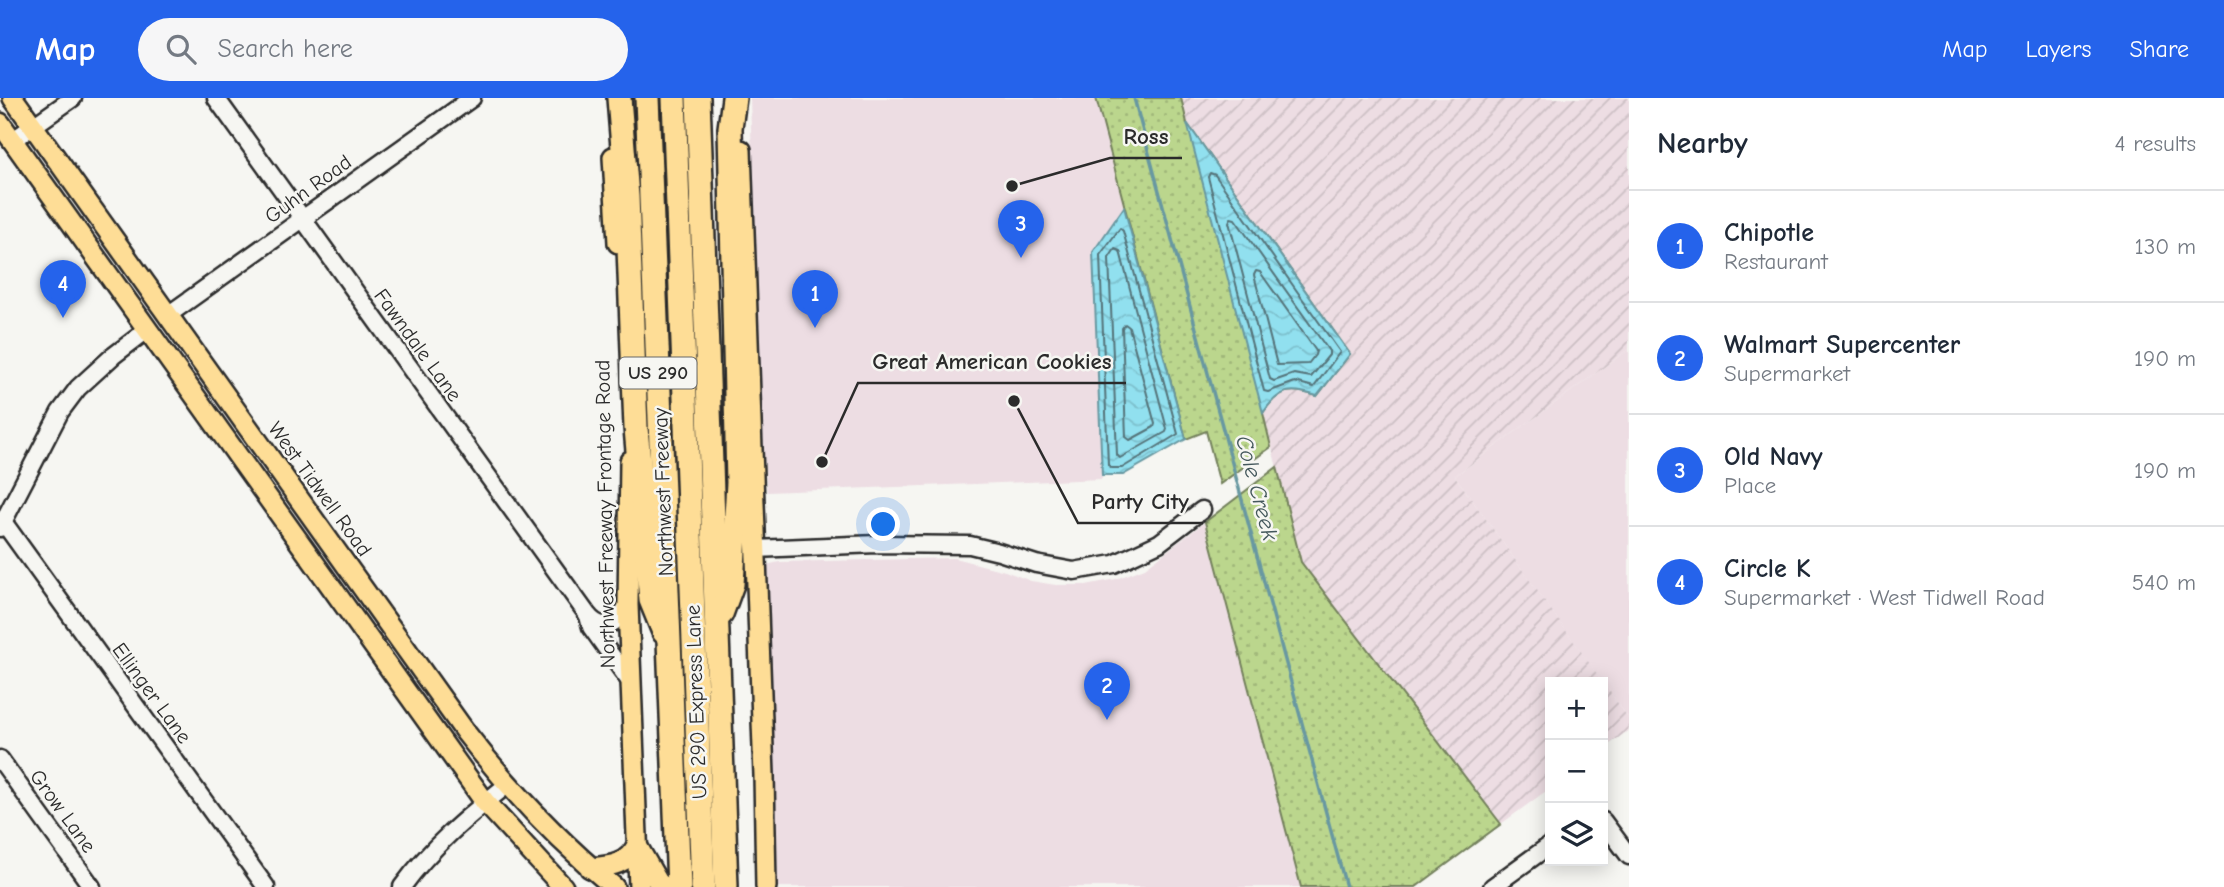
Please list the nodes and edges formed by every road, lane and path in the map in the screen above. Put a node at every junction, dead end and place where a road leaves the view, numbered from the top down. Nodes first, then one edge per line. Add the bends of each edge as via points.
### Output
1 (13, 98) edge
2 (73, 98) edge
3 (216, 98) edge
4 (472, 98) edge
5 (612, 98) edge
6 (619, 98) edge
7 (647, 98) edge
8 (674, 98) edge
9 (698, 98) edge
10 (736, 98) edge
11 (0, 123) edge
12 (33, 126) junction
13 (12, 141) junction
14 (302, 220) junction
15 (168, 315) junction
16 (147, 330) junction
17 (281, 473) junction
18 (260, 487) junction
19 (1202, 510) dead end
20 (2, 525) edge
21 (755, 549) junction
22 (628, 605) junction
23 (587, 614) junction
24 (717, 623) junction
25 (396, 634) junction
26 (374, 647) junction
27 (670, 648) junction
28 (631, 683) junction
29 (0, 759) edge
30 (507, 785) junction
31 (485, 802) junction
32 (1608, 828) edge
33 (637, 845) junction
34 (1545, 849) edge
35 (1629, 856) edge
36 (590, 868) junction
37 (726, 883) edge
38 (92, 887) edge
39 (267, 887) edge
40 (402, 887) edge
41 (563, 887) edge
42 (614, 887) edge
43 (639, 887) edge
44 (664, 887) edge
45 (679, 887) edge
46 (703, 887) edge
47 (766, 887) edge
48 (1492, 887) edge

1 - 12 main road, West Tidwell Road
2 - 12 street
3 - 14 street, Fawndale Lane
4 - 14 street, Guhn Road
5 - 22 main road, Northwest Freeway Frontage Road via 630,449
6 - 27 highway via 636,428 651,600
7 - 27 highway, Northwest Freeway / US 290
8 - 46 highway, US 290 Express Lane
9 - 24 highway, US 290
10 - 21 main road
10 - 24 highway via 730,128 738,483 732,584
11 - 13 main road
12 - 13 street
12 - 15 main road, West Tidwell Road
13 - 16 main road
14 - 15 street, Guhn Road
14 - 23 street, Fawndale Lane
15 - 17 main road, West Tidwell Road
16 - 18 main road
16 - 20 street via 113,356 66,404
17 - 18 main road
17 - 25 main road, West Tidwell Road
18 - 26 main road
19 - 21 street via 1159,543 1114,564 1074,571 970,545
20 - 39 street, Ellinger Lane
21 - 47 main road
22 - 23 street via 611,624 602,625
22 - 28 main road, Northwest Freeway Frontage Road
23 - 28 street, Fawndale Lane via 591,627
24 - 37 highway, US 290
25 - 26 main road
25 - 30 main road, West Tidwell Road
26 - 31 main road
27 - 45 highway, Northwest Freeway / US 290
28 - 33 main road, Northwest Freeway Frontage Road
29 - 38 street, Grow Lane
30 - 31 street
30 - 36 main road, West Tidwell Road
31 - 40 street via 418,864
31 - 41 main road
32 - 35 street
33 - 36 main road via 631,856 613,866
33 - 43 main road, Northwest Freeway Frontage Road
33 - 44 main road
34 - 48 street
36 - 42 main road, West Tidwell Road

